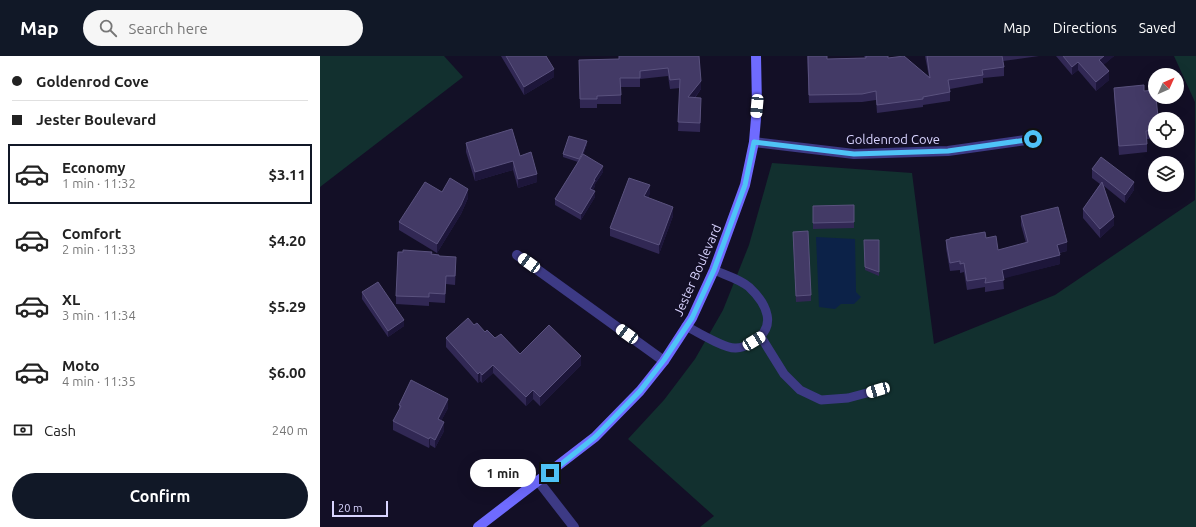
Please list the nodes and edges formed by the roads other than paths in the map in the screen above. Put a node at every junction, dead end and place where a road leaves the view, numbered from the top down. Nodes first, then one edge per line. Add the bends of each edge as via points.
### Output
1 (756, 56) edge
2 (1033, 139) dead end
3 (754, 142) junction
4 (517, 255) dead end
5 (714, 270) junction
6 (686, 326) junction
7 (761, 337) junction
8 (664, 360) junction
9 (878, 390) dead end
10 (539, 482) junction
11 (478, 527) edge
12 (574, 527) edge

1 - 3 street, Jester Boulevard via 757,106
2 - 3 street, Goldenrod Cove via 948,151 854,154
3 - 5 street, Jester Boulevard via 745,185
4 - 8 street
5 - 6 street, Jester Boulevard
5 - 7 lane via 748,286 761,299 768,315 766,328
6 - 7 lane via 735,349
6 - 8 street, Jester Boulevard
7 - 9 lane via 784,374 800,390 821,400 848,398
8 - 10 street, Jester Boulevard via 640,391 595,437
10 - 11 street, Jester Boulevard
10 - 12 street

